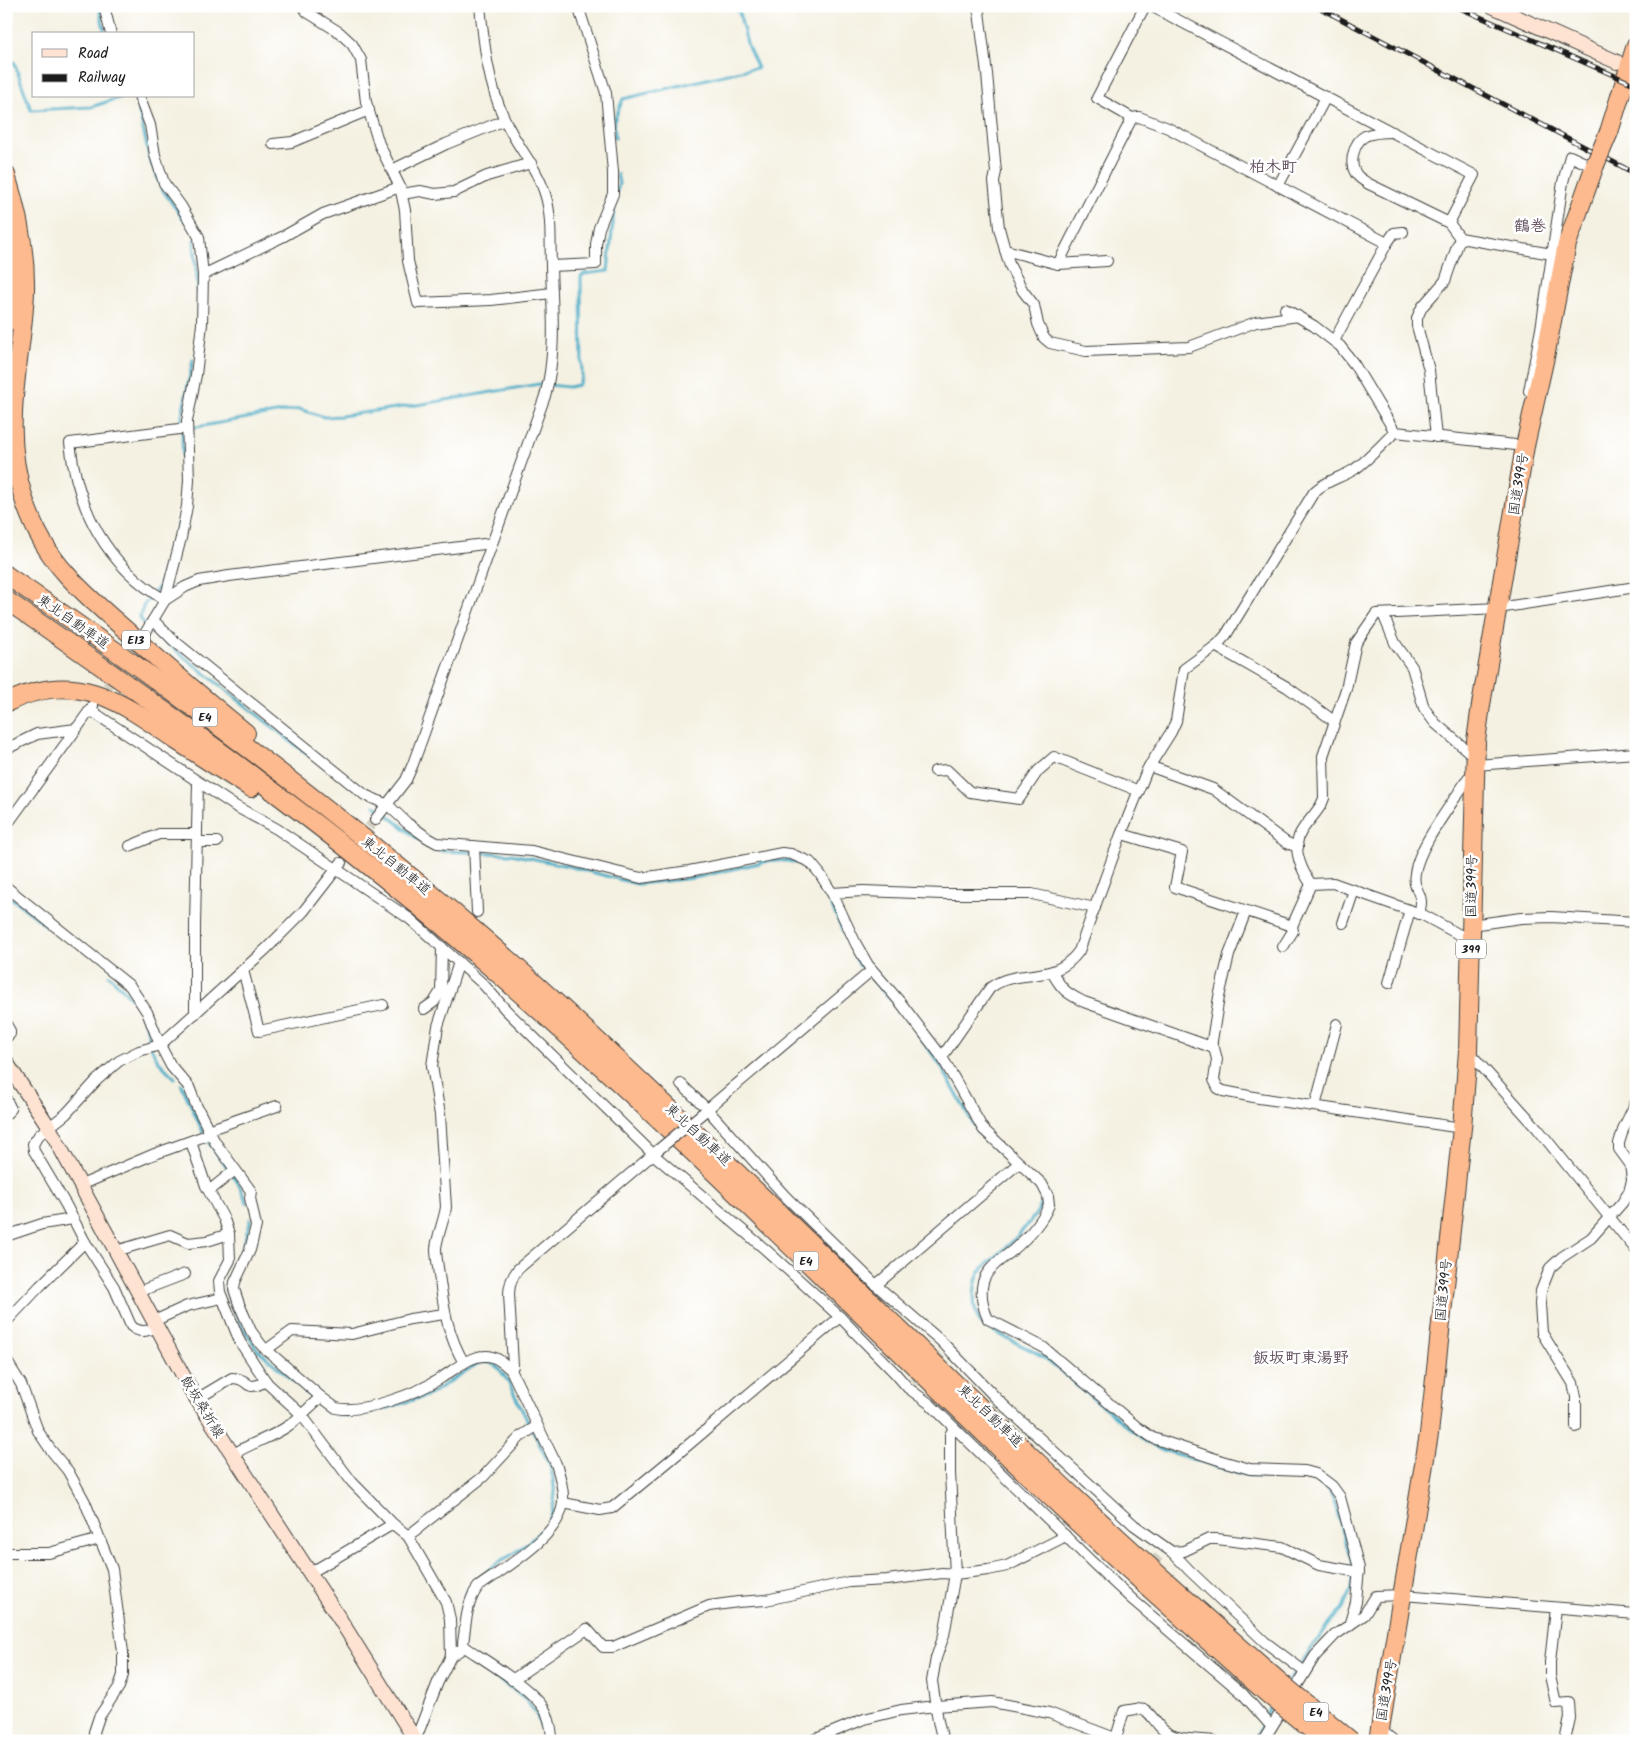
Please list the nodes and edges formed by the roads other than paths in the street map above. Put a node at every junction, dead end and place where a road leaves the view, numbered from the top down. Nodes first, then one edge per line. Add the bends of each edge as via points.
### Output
1 (104, 6) edge
2 (304, 6) edge
3 (480, 6) edge
4 (578, 6) edge
5 (976, 6) edge
6 (1145, 6) edge
7 (1151, 6) edge
8 (1492, 6) edge
9 (110, 32) edge
10 (1636, 45) edge
11 (1617, 62) dead end
12 (1326, 97) junction
13 (140, 98) edge
14 (369, 110) junction
15 (1132, 118) junction
16 (505, 120) junction
17 (1393, 132) junction
18 (273, 144) dead end
19 (531, 163) junction
20 (1595, 166) junction
21 (392, 170) junction
22 (6, 175) edge
23 (1278, 186) junction
24 (401, 191) junction
25 (1449, 223) junction
26 (1403, 232) dead end
27 (1460, 238) junction
28 (6, 243) edge
29 (1387, 243) junction
30 (1005, 250) junction
31 (1552, 254) junction
32 (1108, 261) dead end
33 (1058, 264) junction
34 (550, 266) junction
35 (203, 275) junction
36 (552, 293) junction
37 (1285, 309) dead end
38 (1298, 316) junction
39 (6, 323) edge
40 (21, 336) junction
41 (1334, 341) junction
42 (6, 381) edge
43 (1532, 414) junction
44 (183, 428) junction
45 (1395, 432) junction
46 (1436, 437) junction
47 (1525, 446) junction
48 (492, 543) junction
49 (6, 575) edge
50 (1636, 587) edge
51 (157, 595) junction
52 (6, 600) edge
53 (1498, 608) junction
54 (1383, 614) junction
55 (1215, 646) junction
56 (6, 703) edge
57 (1334, 721) junction
58 (76, 730) junction
59 (6, 749) edge
60 (1636, 753) edge
61 (1476, 764) junction
62 (1149, 766) junction
63 (935, 771) dead end
64 (198, 782) junction
65 (1139, 790) junction
66 (382, 812) junction
67 (6, 826) edge
68 (1122, 834) junction
69 (334, 837) junction
70 (197, 838) junction
71 (217, 842) dead end
72 (130, 846) dead end
73 (1298, 847) junction
74 (475, 851) junction
75 (338, 866) junction
76 (398, 867) junction
77 (1311, 884) junction
78 (6, 887) edge
79 (1354, 890) junction
80 (832, 893) junction
81 (1095, 908) junction
82 (1246, 911) junction
83 (477, 912) dead end
84 (1414, 912) junction
85 (1636, 922) edge
86 (1343, 923) dead end
87 (1292, 926) junction
88 (1471, 933) junction
89 (442, 947) junction
90 (1283, 947) dead end
91 (459, 962) junction
92 (244, 970) junction
93 (1052, 972) junction
94 (868, 973) junction
95 (1389, 983) dead end
96 (383, 1005) dead end
97 (424, 1009) dead end
98 (195, 1014) junction
99 (6, 1024) edge
100 (1337, 1024) dead end
101 (6, 1038) edge
102 (153, 1047) junction
103 (1211, 1047) junction
104 (1468, 1050) junction
105 (942, 1056) junction
106 (6, 1062) edge
107 (10, 1077) edge
108 (681, 1084) dead end
109 (6, 1099) edge
110 (1636, 1102) edge
111 (277, 1106) dead end
112 (1315, 1106) junction
113 (706, 1110) junction
114 (6, 1114) edge
115 (49, 1127) junction
116 (1462, 1128) junction
117 (207, 1134) junction
118 (191, 1142) junction
119 (656, 1152) junction
120 (1016, 1166) junction
121 (232, 1173) junction
122 (81, 1185) junction
123 (209, 1191) junction
124 (1610, 1218) junction
125 (73, 1219) junction
126 (229, 1234) junction
127 (6, 1236) edge
128 (85, 1242) junction
129 (1636, 1250) edge
130 (116, 1251) junction
131 (185, 1274) dead end
132 (876, 1285) junction
133 (138, 1292) junction
134 (226, 1292) junction
135 (444, 1314) junction
136 (840, 1317) junction
137 (6, 1322) edge
138 (156, 1324) junction
139 (266, 1350) junction
140 (6, 1360) edge
141 (464, 1364) junction
142 (511, 1370) junction
143 (266, 1381) junction
144 (197, 1399) junction
145 (317, 1400) junction
146 (301, 1414) junction
147 (1576, 1427) dead end
148 (532, 1428) junction
149 (954, 1428) junction
150 (232, 1455) junction
151 (563, 1503) junction
152 (393, 1524) junction
153 (1065, 1535) junction
154 (408, 1536) junction
155 (100, 1539) junction
156 (1166, 1552) junction
157 (6, 1553) edge
158 (1354, 1572) junction
159 (310, 1573) junction
160 (955, 1574) junction
161 (1403, 1595) junction
162 (1556, 1608) junction
163 (1636, 1614) edge
164 (1350, 1626) junction
165 (458, 1651) junction
166 (1301, 1668) junction
167 (512, 1680) junction
168 (1275, 1689) junction
169 (936, 1706) junction
170 (1267, 1721) junction
171 (1379, 1735) edge
172 (1115, 1739) edge
173 (416, 1740) edge
174 (95, 1741) edge
175 (552, 1741) edge
176 (811, 1741) edge
177 (943, 1741) edge
178 (1214, 1741) edge
179 (1263, 1741) edge
180 (1325, 1741) edge
181 (1351, 1741) edge
182 (1394, 1741) edge
183 (1565, 1741) edge

1 - 9 street
2 - 14 street via 307,12 339,32 358,52
3 - 16 street via 490,80
4 - 34 street via 606,93 613,194 599,228 596,264
5 - 30 street via 987,74 999,228
6 - 15 street via 1097,98
7 - 12 street
8 - 11 main road
10 - 20 highway, 国道399号 / 399, bridge
12 - 17 street
12 - 23 street
13 - 35 street via 164,183 199,237
14 - 18 street via 292,142
14 - 21 street via 379,144
15 - 23 street via 1139,116 1168,128
15 - 33 street
16 - 19 street
16 - 21 street
17 - 25 street via 1474,175
17 - 25 street via 1361,139 1353,157 1354,172 1367,183
19 - 24 street via 487,176 454,192
19 - 34 street via 546,197 550,219
20 - 31 street via 1570,156
20 - 43 highway, 国道399号 / 399 via 1567,244
21 - 24 street
22 - 40 highway, E13 via 23,247 25,290
23 - 29 street
24 - 35 street via 322,214
24 - 36 street via 408,261 418,303
25 - 27 street
26 - 29 street via 1394,233
27 - 31 street
27 - 46 street via 1445,281 1417,318 1429,370
28 - 39 highway via 9,274
29 - 41 street
30 - 33 street
30 - 38 street via 1010,266 1034,304 1044,338 1062,346 1086,351 1189,347 1256,322
31 - 43 street via 1528,394
32 - 33 street
34 - 36 street
35 - 44 street via 196,375
36 - 48 street via 551,376
37 - 38 street
38 - 41 street
40 - 42 highway
40 - 76 highway, E13 via 13,415 14,457 29,512 53,557 88,597
41 - 45 street via 1354,364
43 - 47 highway, 国道399号 / 399
44 - 51 street via 189,480 186,512 181,538
44 - 51 street via 70,443 80,494 95,530 136,580
45 - 46 street
45 - 55 street via 1356,468 1323,483 1314,492 1226,635
46 - 47 street
47 - 53 highway, 国道399号 / 399
48 - 51 street via 213,578
48 - 66 street via 413,764 406,780
49 - 76 highway, 東北自動車道 / E4 via 213,722
50 - 53 street
51 - 66 street via 149,627 173,640
52 - 69 highway, 東北自動車道 / E4 via 124,682
53 - 54 street
53 - 61 highway, 国道399号 / 399 via 1481,704
54 - 57 street via 1376,614 1356,644 1346,689
54 - 61 street via 1395,643 1412,667 1424,708 1434,723 1469,752
55 - 57 street via 1287,687
55 - 62 street via 1184,669 1176,721
56 - 69 highway via 34,692 58,688 91,691 109,698 136,712 214,766
57 - 73 street via 1323,756 1324,798 1298,836
58 - 59 street via 37,734
58 - 64 street via 92,708
58 - 67 street
60 - 61 street
61 - 84 street via 1418,860 1414,882 1421,902
61 - 88 highway, 国道399号 / 399
62 - 65 street
62 - 73 street via 1213,789 1287,843
63 - 65 street via 947,770 970,792 1019,799 1038,772 1054,758
64 - 70 street
64 - 75 street
65 - 68 street
66 - 74 street via 437,843
68 - 81 street
68 - 82 street via 1182,852 1175,887
69 - 168 highway, 東北自動車道 / E4 via 450,932 611,1076 1061,1507
70 - 71 street
70 - 72 street via 159,834
70 - 98 street
73 - 77 street via 1303,873
74 - 80 street via 532,852 640,878 774,854 791,854 810,862
74 - 83 street
75 - 89 street
75 - 92 street via 303,912
76 - 168 highway, 東北自動車道 / E4 via 560,1006 750,1184 1172,1586
77 - 79 street via 1334,883
77 - 87 street
78 - 102 street via 130,986 147,1012
79 - 84 street
79 - 86 street
80 - 81 street via 1032,894
80 - 94 street
81 - 93 street via 1079,951 1068,963
82 - 87 street
82 - 103 street via 1229,956
84 - 88 street
84 - 95 street
85 - 88 street via 1521,918
87 - 90 street via 1293,931
88 - 104 highway, 国道399号 / 399
89 - 91 street
89 - 97 street via 441,991
91 - 119 street
91 - 135 street via 438,1026 432,1066 445,1173 446,1207 436,1250
92 - 96 street via 259,1031
92 - 98 street
93 - 103 street via 1064,990 1076,998
93 - 105 street via 998,982 990,988
94 - 105 street via 900,1002
94 - 113 street
98 - 102 street
99 - 101 street via 10,1034
100 - 112 street
102 - 115 street via 119,1061
102 - 117 street via 189,1087
103 - 112 street via 1217,1059 1214,1080 1218,1088 1246,1096
104 - 116 highway, 国道399号 / 399
104 - 124 street
105 - 120 street via 983,1129
106 - 107 main road, 飯坂桑折線
107 - 115 main road, 飯坂桑折線
108 - 113 street
109 - 114 street via 11,1108
110 - 124 street via 1619,1143 1632,1172 1629,1192
111 - 117 street
112 - 116 street
113 - 119 street, bridge
113 - 132 street via 785,1196
115 - 122 main road, 飯坂桑折線
115 - 125 street via 36,1139 34,1151
116 - 161 highway, 国道399号 / 399 via 1429,1434
117 - 118 street
117 - 121 street
118 - 122 street
118 - 123 street
119 - 136 street
119 - 142 street via 513,1276 509,1285
120 - 132 street
120 - 158 street via 1046,1190 1049,1205 1028,1236 995,1265 983,1281 983,1303 988,1320 1043,1347 1154,1438 1245,1468 1305,1471 1325,1479 1340,1497 1357,1559
121 - 123 street
121 - 134 street via 251,1191 256,1226 250,1250 235,1282
122 - 130 main road, 飯坂桑折線
123 - 126 street
124 - 129 street
124 - 147 street via 1591,1238 1550,1268 1541,1291 1542,1333 1573,1383
125 - 127 street via 42,1224
125 - 128 street
126 - 130 street via 188,1243 170,1235
126 - 134 street via 230,1260 220,1281
128 - 137 street
128 - 138 street via 114,1287 131,1326 141,1332
130 - 133 main road, 飯坂桑折線
131 - 133 street
132 - 156 street via 1058,1456
133 - 138 main road, 飯坂桑折線
134 - 138 street via 187,1306
134 - 139 street
134 - 143 street via 240,1342
135 - 139 street via 352,1334 292,1331
135 - 141 street
136 - 149 street
136 - 151 street via 612,1508 600,1510
138 - 144 main road, 飯坂桑折線
139 - 145 street
140 - 155 street via 20,1384 38,1432 68,1471
141 - 142 street via 490,1356
141 - 145 street via 427,1387 369,1406 343,1410
142 - 148 street
143 - 144 street via 251,1387 238,1378 232,1378
143 - 146 street
144 - 150 main road, 飯坂桑折線
145 - 146 street
146 - 150 street via 272,1436
146 - 152 street via 352,1482
148 - 151 street via 558,1470
148 - 154 street via 482,1477
149 - 153 street
149 - 160 street via 950,1435 950,1473
150 - 159 main road, 飯坂桑折線
151 - 165 street via 554,1526 538,1544 478,1587 472,1595 464,1643
152 - 154 street
152 - 159 street
153 - 160 street via 1007,1566
153 - 170 street via 1242,1693
154 - 165 street via 446,1602
155 - 157 street via 49,1553
155 - 174 street via 116,1590 123,1674 119,1687 99,1717
156 - 158 street via 1184,1551 1209,1539 1217,1539 1282,1547 1318,1565
156 - 166 street via 1265,1642
158 - 164 street via 1356,1602
159 - 173 main road, 飯坂桑折線
160 - 167 street via 849,1582 766,1600 709,1606 613,1647 603,1647 587,1629
160 - 169 street via 932,1681
161 - 162 street
161 - 164 street via 1376,1596 1364,1615
161 - 171 highway, 国道399号 / 399
162 - 163 street
162 - 183 street via 1550,1676 1556,1703 1569,1702 1570,1718
164 - 166 street via 1335,1635
165 - 167 street
165 - 173 street via 438,1682
166 - 170 street
167 - 175 street via 532,1695 546,1712
168 - 180 highway, 東北自動車道 / E4, bridge
168 - 181 highway, 東北自動車道 / E4, bridge
169 - 172 street via 992,1702 1030,1709 1049,1713
169 - 176 street via 901,1710 864,1720
169 - 177 street
170 - 179 street
171 - 182 street
172 - 178 street via 1124,1712 1136,1708 1145,1710 1168,1734

